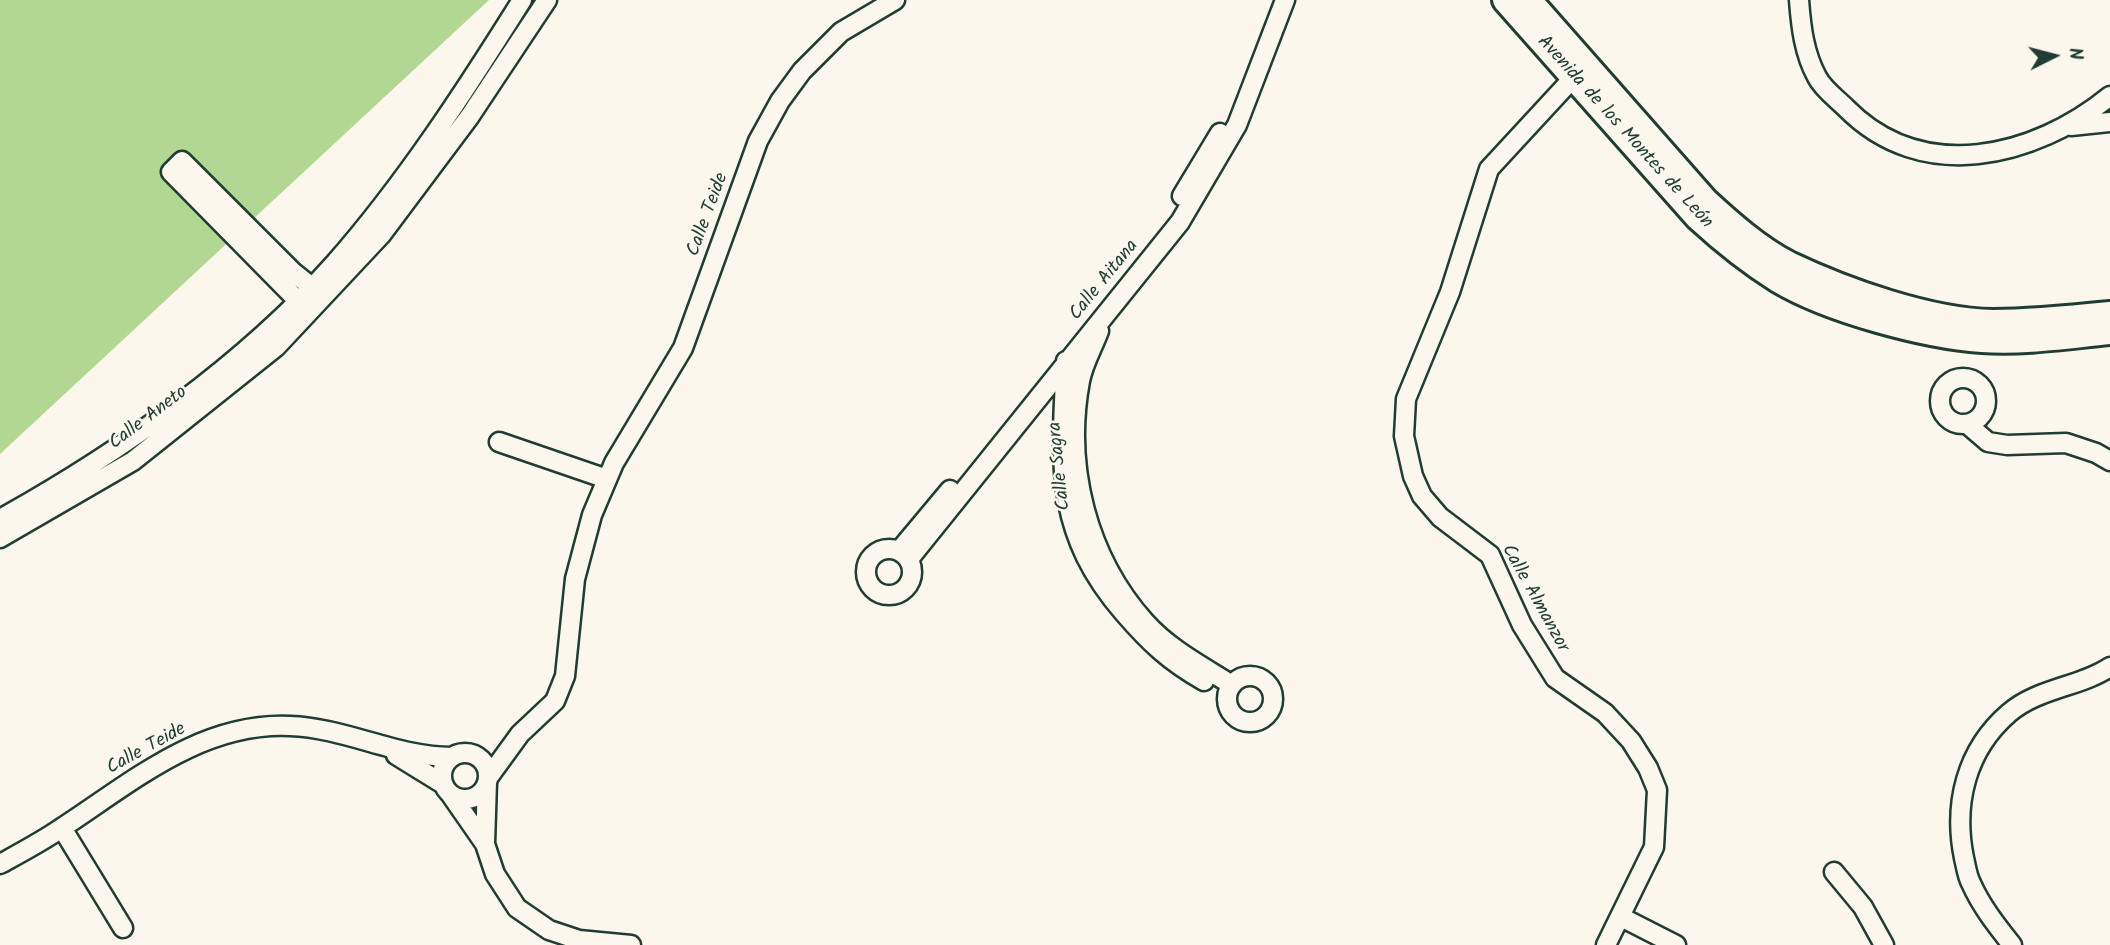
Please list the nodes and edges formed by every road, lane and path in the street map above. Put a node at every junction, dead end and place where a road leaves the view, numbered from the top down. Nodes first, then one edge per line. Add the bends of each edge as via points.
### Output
1 (522, 0) edge
2 (547, 0) edge
3 (895, 0) edge
4 (1273, 0) edge
5 (1285, 0) edge
6 (1505, 0) edge
7 (1529, 0) edge
8 (1799, 0) edge
9 (1574, 77) junction
10 (2110, 96) edge
11 (2110, 122) edge
12 (2071, 126) junction
13 (317, 291) junction
14 (302, 306) junction
15 (1106, 313) junction
16 (2110, 314) edge
17 (2110, 332) edge
18 (1066, 355) junction
19 (1053, 391) junction
20 (1064, 410) junction
21 (1967, 424) dead end
22 (499, 442) dead end
23 (2110, 461) edge
24 (607, 479) junction
25 (0, 519) edge
26 (0, 538) edge
27 (904, 555) dead end
28 (2110, 667) edge
29 (520, 734) junction
30 (384, 748) junction
31 (470, 754) junction
32 (452, 757) junction
33 (487, 780) junction
34 (447, 789) junction
35 (62, 828) junction
36 (485, 844) junction
37 (0, 864) edge
38 (1834, 872) dead end
39 (1621, 917) junction
40 (123, 928) dead end
41 (631, 945) edge
42 (1606, 945) edge
43 (1676, 945) edge
44 (1884, 945) edge
45 (2012, 945) edge

1 - 13 street, Calle Aneto via 453,109
2 - 13 street, Calle Aneto via 470,116 380,235
3 - 24 street, Calle Teide via 841,32 780,101 758,141 683,348
4 - 18 street, Calle Aitana via 1224,125 1161,232
5 - 15 street, Calle Aitana via 1237,125 1212,170 1180,222
6 - 9 street, Avenida de los Montes de León
7 - 16 street, Avenida de los Montes de León via 1705,200 1734,227 1787,263 1850,289 1937,315 1991,322
8 - 12 street via 1803,40 1818,79 1866,128 1897,144 1953,156 2030,144
9 - 17 street, Avenida de los Montes de León via 1698,218 1727,246 1780,282 1843,308 1930,333 1983,340
9 - 39 street, Calle Almanzor via 1489,169 1450,292 1406,399 1404,436 1422,496 1440,517 1490,555 1522,625 1555,678 1605,713 1648,768 1657,790 1654,847
10 - 12 street
11 - 12 street
13 - 14 street, Calle Aneto
13 - 14 street via 182,161 171,172
14 - 25 street, Calle Aneto via 157,418
14 - 26 street, Calle Aneto via 276,347 133,461
15 - 18 street, Calle Aitana
15 - 19 street, Calle Sagra via 1080,379
18 - 19 street, Calle Aitana
18 - 19 street, Calle Sagra
19 - 20 street, Calle Sagra
19 - 20 street via 1053,400
19 - 20 street, Calle Sagra via 1074,425 1081,493 1095,546 1116,583 1146,623 1230,690 1170,662 1099,584 1079,547 1066,501
19 - 27 street, Calle Aitana
21 - 23 street via 1988,442 2066,443
22 - 24 street
24 - 29 street, Calle Teide via 575,579 565,676 555,701
28 - 45 street via 2058,686 2010,712 1982,742 1962,787 1959,834 1969,881
29 - 31 street, Calle Teide
29 - 33 street, Calle Teide
30 - 32 street, Calle Teide
30 - 34 street, Calle Teide
30 - 35 street, Calle Teide via 336,731 289,726 240,730 183,749
31 - 32 street
31 - 33 street via 484,763
32 - 34 street via 443,769
33 - 34 street via 472,798 458,799
33 - 36 street
34 - 36 street
35 - 37 street, Calle Teide
35 - 40 street
36 - 41 street via 495,874 517,908 548,930 579,940
38 - 44 street via 1863,907
39 - 42 street, Calle Almanzor
39 - 43 street

